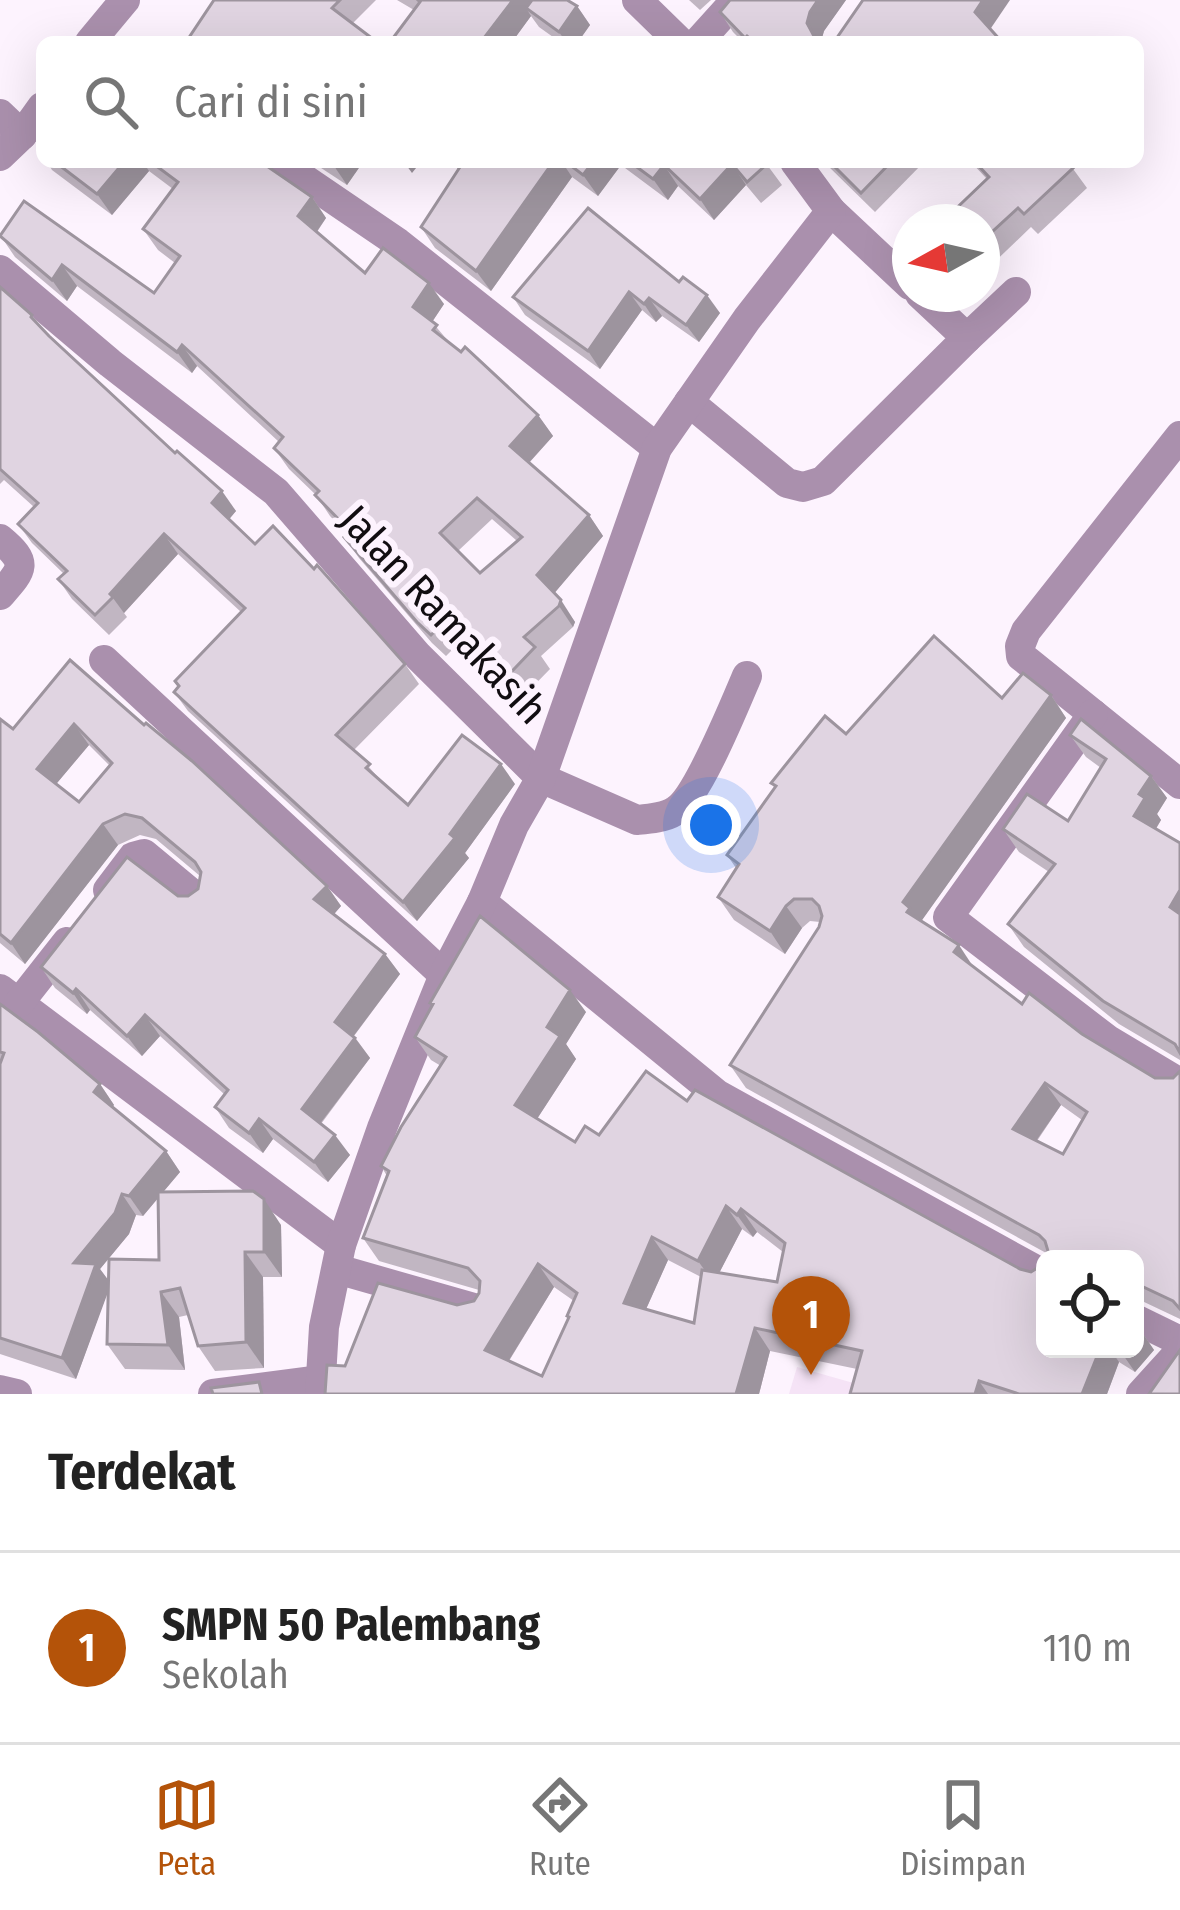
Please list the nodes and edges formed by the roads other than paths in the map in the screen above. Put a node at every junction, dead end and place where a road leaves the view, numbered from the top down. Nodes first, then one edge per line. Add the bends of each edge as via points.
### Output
1 (125, 0) edge
2 (637, 0) edge
3 (736, 0) edge
4 (99, 36) edge
5 (674, 36) edge
6 (703, 36) edge
7 (36, 112) edge
8 (7, 134) edge
9 (288, 168) edge
10 (799, 168) edge
11 (831, 211) junction
12 (892, 268) edge
13 (0, 271) edge
14 (1016, 292) dead end
15 (940, 312) edge
16 (968, 338) junction
17 (688, 402) junction
18 (1180, 436) edge
19 (657, 448) junction
20 (0, 539) edge
21 (0, 595) edge
22 (104, 660) dead end
23 (747, 676) dead end
24 (1093, 714) junction
25 (541, 778) junction
26 (1180, 784) edge
27 (197, 898) edge
28 (482, 902) junction
29 (444, 975) junction
30 (10, 996) edge
31 (1180, 1083) edge
32 (339, 1257) junction
33 (1036, 1270) edge
34 (477, 1309) edge
35 (1144, 1323) edge
36 (1180, 1340) edge
37 (1180, 1351) edge
38 (320, 1387) edge
39 (0, 1390) edge
40 (17, 1394) edge
41 (212, 1394) edge
42 (1141, 1394) edge

1 - 4 street
2 - 5 street
3 - 6 street
7 - 8 street
9 - 19 street via 398,243
10 - 11 street
11 - 12 street
11 - 17 street
13 - 25 street, Jalan Ramakasih via 276,492 418,656
14 - 16 street
15 - 16 street
16 - 17 street via 824,481 803,488
17 - 19 street
18 - 24 street via 1020,646 1021,656
19 - 25 street
20 - 21 street via 21,563
22 - 29 street
23 - 25 street via 678,810 637,820
24 - 26 street
24 - 31 street via 948,917 1108,1040
25 - 28 street, Jalan Ramakasih
27 - 30 street via 144,854 134,857
28 - 29 street, Jalan Ramakasih
28 - 33 street via 724,1085
29 - 32 street, Jalan Ramakasih
30 - 32 street
32 - 34 street
32 - 38 street, Jalan Ramakasih
35 - 36 street
37 - 42 street
38 - 41 street
39 - 40 street

